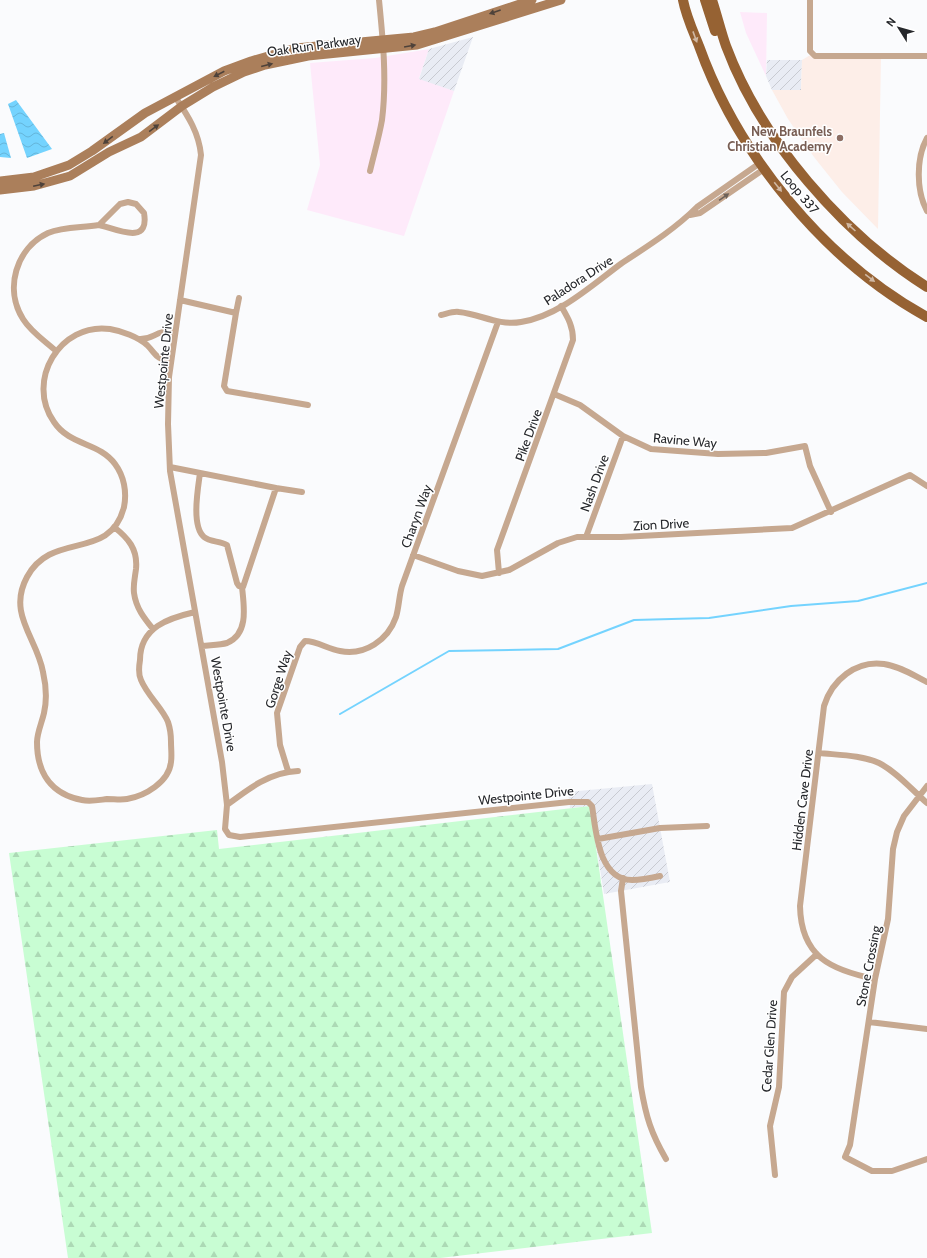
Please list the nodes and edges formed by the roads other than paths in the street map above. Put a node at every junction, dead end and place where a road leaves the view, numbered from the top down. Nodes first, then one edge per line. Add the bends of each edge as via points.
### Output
1 (379, 0) edge
2 (532, 0) edge
3 (561, 0) edge
4 (683, 0) edge
5 (705, 0) edge
6 (712, 0) edge
7 (810, 0) edge
8 (383, 40) junction
9 (384, 49) junction
10 (927, 56) edge
11 (176, 98) junction
12 (182, 106) junction
13 (927, 138) edge
14 (915, 147) dead end
15 (922, 149) junction
16 (762, 166) junction
17 (370, 171) dead end
18 (0, 181) edge
19 (812, 186) junction
20 (0, 190) edge
21 (927, 211) edge
22 (99, 225) junction
23 (927, 287) edge
24 (239, 298) dead end
25 (180, 300) junction
26 (561, 306) junction
27 (236, 313) junction
28 (441, 315) dead end
29 (927, 317) edge
30 (498, 322) junction
31 (175, 332) junction
32 (152, 338) junction
33 (138, 339) junction
34 (150, 349) junction
35 (56, 351) junction
36 (171, 360) junction
37 (554, 394) junction
38 (308, 405) dead end
39 (623, 436) junction
40 (170, 467) junction
41 (200, 473) junction
42 (927, 486) edge
43 (276, 488) junction
44 (302, 492) dead end
45 (831, 512) junction
46 (114, 526) junction
47 (586, 537) junction
48 (413, 555) junction
49 (499, 573) junction
50 (242, 587) junction
51 (196, 612) junction
52 (153, 629) junction
53 (305, 641) joint
54 (202, 646) junction
55 (927, 682) edge
56 (819, 753) junction
57 (288, 771) junction
58 (298, 771) dead end
59 (927, 786) edge
60 (918, 795) junction
61 (927, 803) edge
62 (227, 805) junction
63 (707, 826) dead end
64 (598, 839) junction
65 (660, 876) dead end
66 (623, 878) junction
67 (817, 954) junction
68 (875, 979) junction
69 (869, 1022) junction
70 (927, 1029) edge
71 (666, 1159) dead end
72 (927, 1159) edge
73 (775, 1175) dead end

1 - 8 street
2 -> 8 street, Oak Run Parkway via 435,32
9 -> 3 street, Oak Run Parkway via 431,42
4 -> 16 main road, Loop 337 via 718,94
5 - 19 main road via 720,45 744,96 767,136 787,164
6 - 19 main road, Loop 337 via 726,46 738,74 768,128
7 - 10 street via 812,54
8 - 9 street
8 -> 11 street, Oak Run Parkway via 296,48 251,60 224,71
12 -> 9 street, Oak Run Parkway via 229,79 265,65 308,56
9 - 17 street via 382,115
11 - 12 street, Westpointe Drive
11 -> 18 street, Oak Run Parkway via 135,119 69,165 34,177
20 -> 12 street, Oak Run Parkway via 34,186 70,176 141,137
12 - 25 street, Westpointe Drive via 196,132 201,155
13 - 15 street
14 - 15 street
15 - 21 street via 920,182 922,199
16 - 26 street, Paladora Drive via 697,207 690,215
16 -> 29 main road, Loop 337 via 807,221 851,264
23 -> 19 main road, Loop 337 via 887,258 851,227
22 - 22 street via 125,234 133,233 143,226 144,213 136,204 124,203
22 - 35 street via 66,228 48,233 30,246 18,264 14,287 20,314
24 - 27 street
25 - 27 street
25 - 31 street, Westpointe Drive
26 - 30 street, Paladora Drive via 531,320
26 - 37 street, Pike Drive via 570,321 573,340
27 - 38 street via 224,386 227,391
28 - 30 street, Paladora Drive via 458,312
30 - 48 street, Charyn Way
31 - 32 street via 161,332
31 - 36 street, Westpointe Drive
32 - 33 street
32 - 34 street
33 - 34 street
33 - 35 street via 118,331 94,329 73,336
34 - 36 street via 157,357
35 - 46 street via 44,377 43,394 47,410 60,430 73,439 100,450 118,469 124,485 125,499
36 - 40 street, Westpointe Drive via 168,424
37 - 39 street, Ravine Way via 580,405
37 - 49 street, Pike Drive via 497,550
39 - 45 street, Ravine Way via 643,447 657,450 718,454 766,453 805,446 810,466
39 - 47 street, Nash Drive
40 - 41 street
40 - 51 street, Westpointe Drive
41 - 43 street
41 - 50 street via 196,505 201,532 207,538 227,546 237,583
42 - 45 street, Zion Drive via 910,475
43 - 44 street
43 - 50 street
45 - 47 street, Zion Drive via 792,528
46 - 52 street via 127,537 134,549 137,562 134,586 136,601
46 - 52 street via 98,540 60,549 42,558 28,574 21,593 22,620 44,673 45,709 37,741 41,772 62,794 84,801 128,799 153,789 172,765 168,721 139,677 140,650
47 - 49 street, Zion Drive via 558,543 529,560
48 - 49 street, Zion Drive via 476,576
48 - 53 street, Charyn Way via 393,623 376,644 362,650 346,652
50 - 54 street via 244,622 237,638 226,643
51 - 52 street via 167,620
51 - 54 street, Westpointe Drive
53 - 57 street, Gorge Way via 300,647 277,713 280,745
54 - 62 street, Westpointe Drive
55 - 56 street, Hidden Cave Drive via 885,664 854,669 834,685 826,697
56 - 60 street via 858,758 880,764
56 - 67 street, Hidden Cave Drive via 800,906 802,928
57 - 58 street
57 - 62 street via 258,783
59 - 60 street, Stone Crossing
60 - 61 street
60 - 68 street, Stone Crossing via 900,825 893,849 888,919
62 - 64 street, Westpointe Drive via 226,831 236,838 588,802 592,806
63 - 64 street via 660,828
64 - 66 street, Westpointe Drive via 602,859
65 - 66 street via 634,880
66 - 71 street via 621,891 643,1100 652,1135
67 - 68 street, Hidden Cave Drive via 840,970
67 - 73 street, Cedar Glen Drive via 792,977 784,992 779,1087 770,1126
68 - 69 street, Stone Crossing
69 - 70 street
69 - 72 street, Stone Crossing via 850,1145 844,1157 872,1171 892,1171

